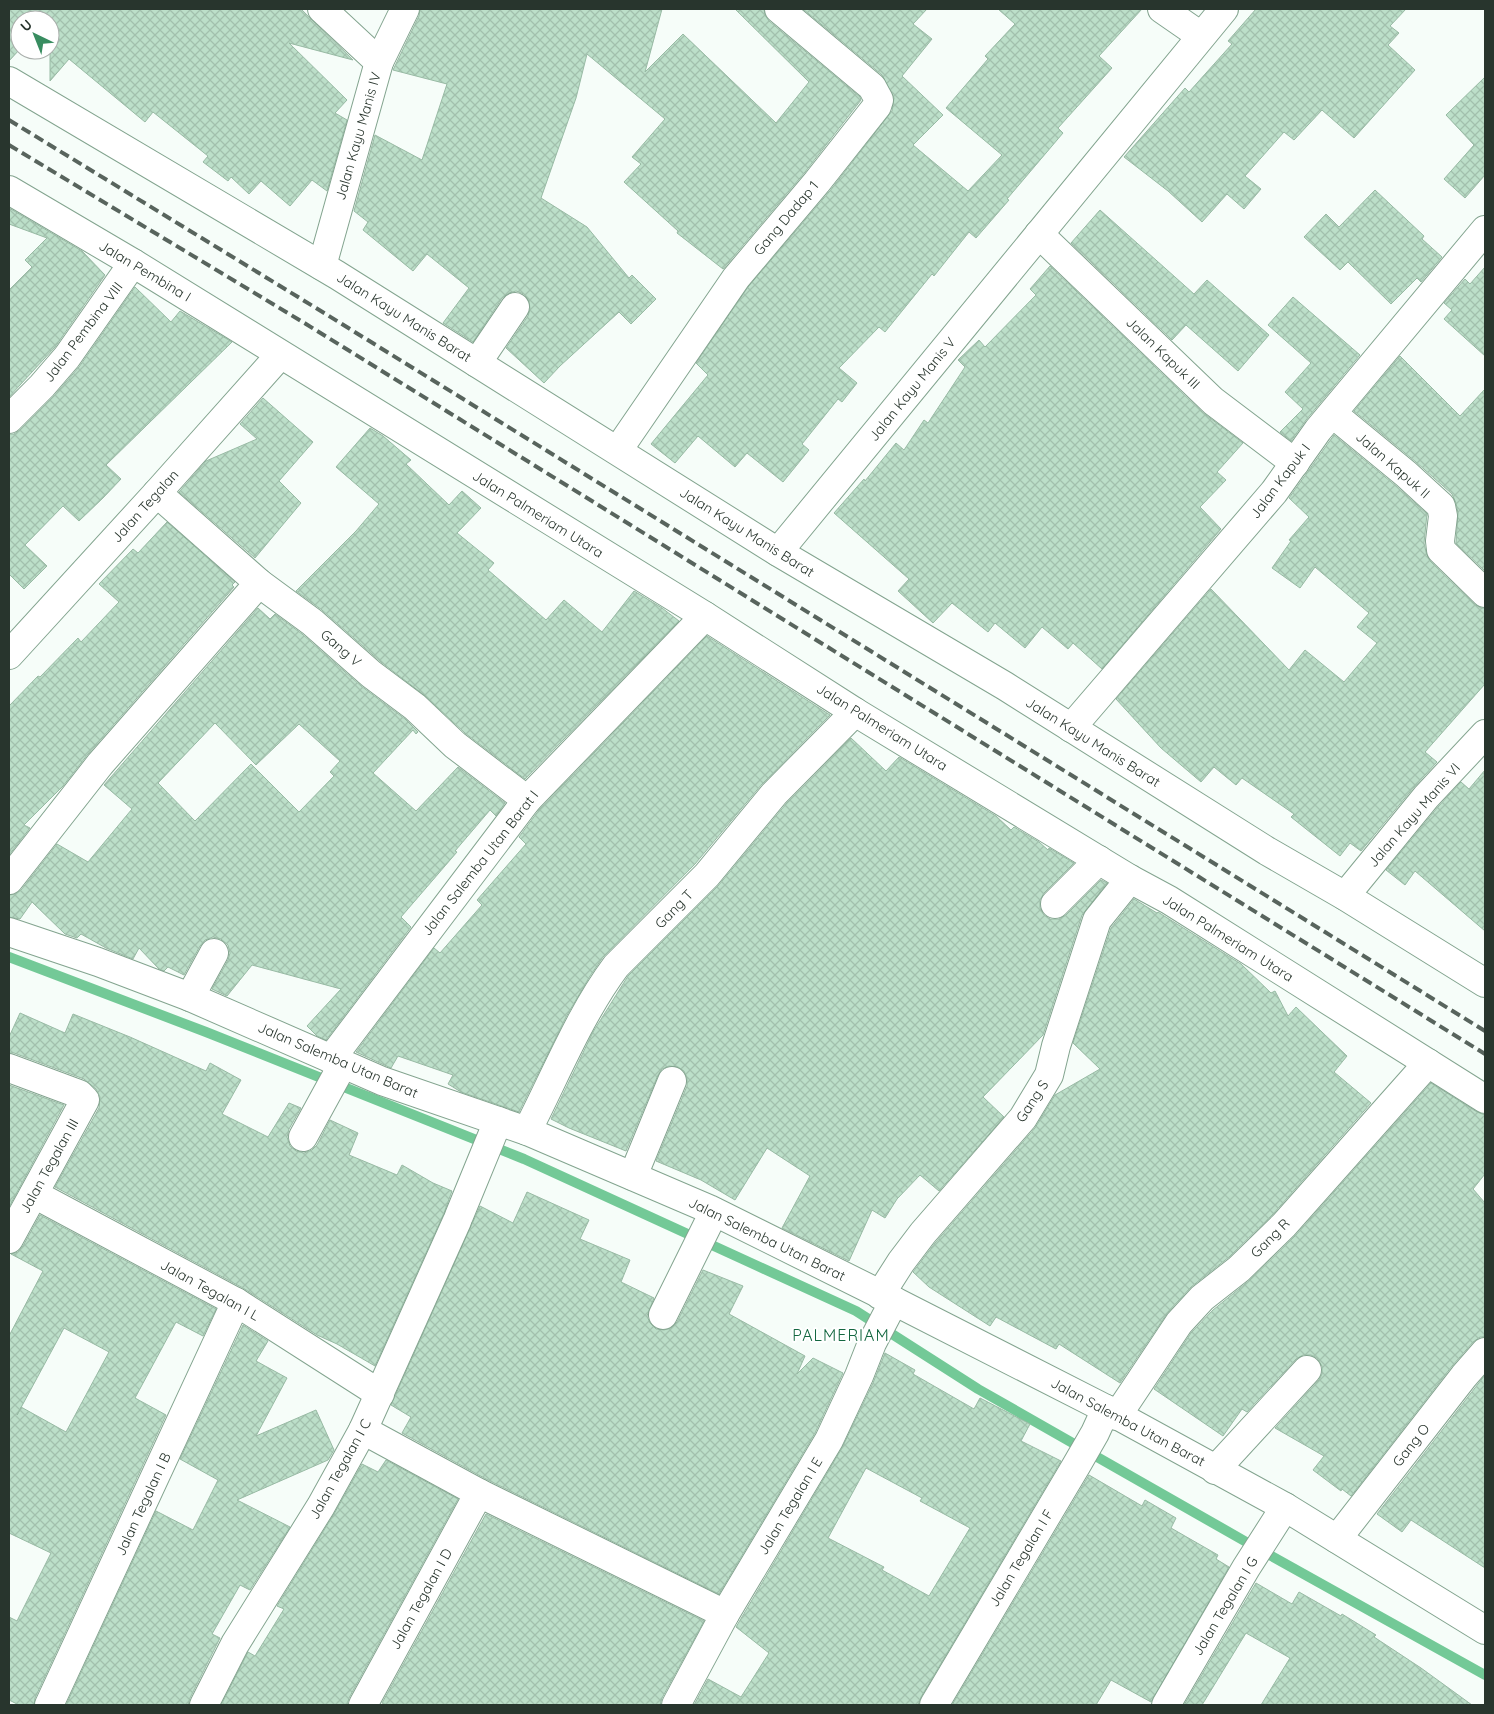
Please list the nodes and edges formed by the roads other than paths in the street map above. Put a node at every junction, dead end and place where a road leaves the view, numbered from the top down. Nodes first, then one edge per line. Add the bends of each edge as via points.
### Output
1 (322, 9) edge
2 (405, 9) edge
3 (778, 9) edge
4 (1162, 9) edge
5 (1224, 9) edge
6 (1201, 36) junction
7 (379, 62) junction
8 (9, 81) edge
9 (9, 190) edge
10 (1042, 230) junction
11 (1485, 230) edge
12 (133, 263) junction
13 (322, 266) junction
14 (515, 307) dead end
15 (280, 355) junction
16 (476, 362) junction
17 (1203, 372) dead end
18 (1333, 414) junction
19 (9, 419) edge
20 (618, 450) junction
21 (1295, 463) junction
22 (158, 493) junction
23 (778, 552) junction
24 (259, 583) junction
25 (1485, 593) edge
26 (705, 616) junction
27 (9, 655) edge
28 (855, 712) junction
29 (1071, 728) junction
30 (1485, 734) edge
31 (527, 800) junction
32 (1099, 860) junction
33 (1130, 879) junction
34 (9, 880) edge
35 (1345, 896) junction
36 (1055, 904) dead end
37 (9, 932) edge
38 (214, 953) dead end
39 (1484, 981) edge
40 (190, 997) junction
41 (337, 1061) junction
42 (1428, 1064) junction
43 (9, 1068) edge
44 (672, 1081) dead end
45 (1485, 1100) edge
46 (497, 1127) junction
47 (527, 1130) junction
48 (303, 1137) dead end
49 (633, 1176) junction
50 (34, 1194) junction
51 (714, 1212) junction
52 (9, 1239) edge
53 (236, 1302) junction
54 (887, 1303) junction
55 (663, 1315) dead end
56 (1485, 1352) edge
57 (1306, 1370) dead end
58 (380, 1394) junction
59 (1106, 1419) junction
60 (363, 1430) junction
61 (1215, 1470) junction
62 (479, 1493) junction
63 (1285, 1507) junction
64 (1337, 1538) junction
65 (725, 1614) junction
66 (1485, 1630) edge
67 (49, 1705) edge
68 (204, 1705) edge
69 (363, 1705) edge
70 (676, 1705) edge
71 (934, 1705) edge
72 (1166, 1705) edge

1 - 7 street
2 - 7 street, Jalan Kayu Manis IV
3 - 20 street, Gang Dadap 1 via 872,88 878,100 877,106 736,278
4 - 6 street
5 - 6 street, Jalan Kayu Manis V
6 - 10 street, Jalan Kayu Manis V
7 - 13 street, Jalan Kayu Manis IV
8 - 13 street, Jalan Kayu Manis Barat
9 - 12 street, Jalan Pembina I
10 - 17 street
10 - 21 street, Jalan Kapuk III via 1213,401
10 - 23 street, Jalan Kayu Manis V
11 - 18 street, Jalan Kapuk I
12 - 15 street, Jalan Pembina I
12 - 19 street, Jalan Pembina VIII via 67,357
13 - 16 street, Jalan Kayu Manis Barat
14 - 16 street
15 - 22 street, Jalan Tegalan
15 - 26 street, Jalan Palmeriam Utara
16 - 20 street, Jalan Kayu Manis Barat
18 - 21 street, Jalan Kapuk I
18 - 25 street, Jalan Kapuk II via 1441,506 1441,550
20 - 23 street, Jalan Kayu Manis Barat
21 - 29 street, Jalan Kapuk I via 1274,492
22 - 24 street, Gang V
22 - 27 street, Jalan Tegalan
23 - 29 street, Jalan Kayu Manis Barat
24 - 31 street, Gang V via 312,622 371,674 415,707 455,745
24 - 34 street via 100,764
26 - 28 street, Jalan Palmeriam Utara
26 - 31 street, Jalan Salemba Utan Barat I
28 - 32 street, Jalan Palmeriam Utara
28 - 47 street, Gang T via 774,794 707,875 616,966 586,1016
29 - 35 street, Jalan Kayu Manis Barat
30 - 35 street, Jalan Kayu Manis VI via 1426,797
31 - 41 street, Jalan Salemba Utan Barat I
32 - 33 street, Jalan Palmeriam Utara
32 - 36 street
33 - 42 street, Jalan Palmeriam Utara via 1169,900
33 - 54 street, Gang S via 1097,920 1049,1075 1023,1118 922,1233 901,1262
35 - 39 street, Jalan Kayu Manis Barat
37 - 40 street, Jalan Salemba Utan Barat
38 - 40 street
40 - 41 street, Jalan Salemba Utan Barat
41 - 46 street, Jalan Salemba Utan Barat
41 - 48 street, Jalan Salemba Utan Barat I
42 - 45 street, Jalan Palmeriam Utara
42 - 59 street, Gang R via 1284,1225 1239,1269 1202,1298 1179,1323
43 - 50 street, Jalan Tegalan III via 80,1094 85,1100
44 - 49 street
46 - 47 street, Jalan Salemba Utan Barat
46 - 58 street, Jalan Tegalan I C
47 - 49 street, Jalan Salemba Utan Barat
49 - 51 street, Jalan Salemba Utan Barat
50 - 52 street, Jalan Tegalan III
50 - 53 street, Jalan Tegalan I L
51 - 54 street, Jalan Salemba Utan Barat
51 - 55 street
53 - 58 street, Jalan Tegalan I L
53 - 67 street, Jalan Tegalan I B
54 - 59 street, Jalan Salemba Utan Barat
54 - 65 street, Jalan Tegalan I E via 859,1376 829,1440
56 - 64 street, Gang O
57 - 61 street
58 - 60 street, Jalan Tegalan I C
59 - 61 street, Jalan Salemba Utan Barat
59 - 71 street, Jalan Tegalan I F
60 - 62 street
60 - 68 street, Jalan Tegalan I C via 321,1506 235,1644
61 - 63 street, Jalan Salemba Utan Barat
62 - 65 street
62 - 69 street, Jalan Tegalan I D
63 - 64 street, Jalan Salemba Utan Barat
63 - 72 street, Jalan Tegalan I G
64 - 66 street, Jalan Salemba Utan Barat
65 - 70 street, Jalan Tegalan I E

